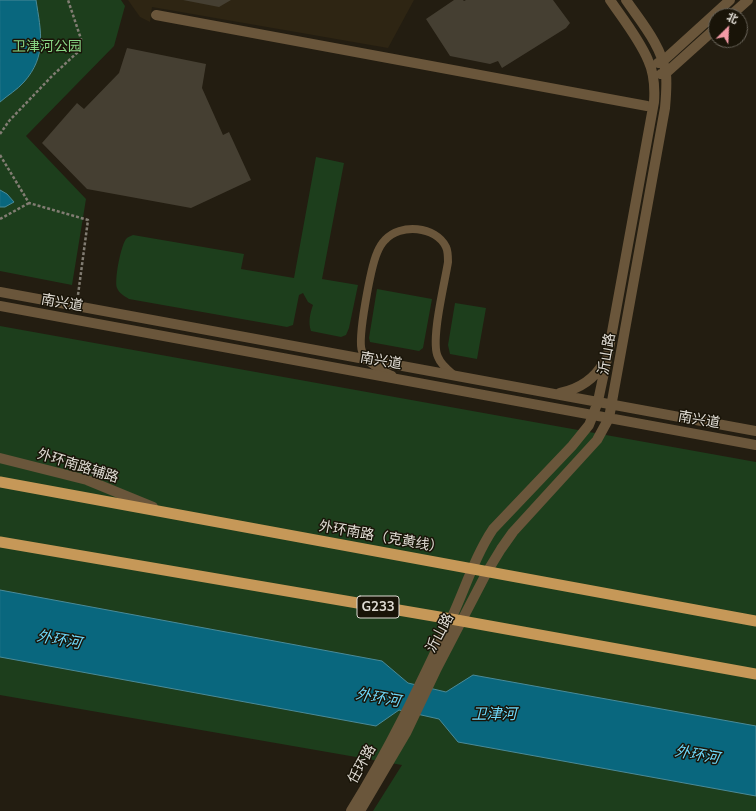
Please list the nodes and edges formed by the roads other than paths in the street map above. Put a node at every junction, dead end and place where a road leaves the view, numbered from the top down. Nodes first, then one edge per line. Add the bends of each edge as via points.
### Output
1 (610, 0) edge
2 (626, 0) edge
3 (730, 0) edge
4 (748, 0) edge
5 (739, 8) edge
6 (156, 15) dead end
7 (708, 35) edge
8 (663, 61) junction
9 (650, 65) junction
10 (666, 73) junction
11 (653, 76) junction
12 (647, 106) dead end
13 (0, 292) edge
14 (0, 306) edge
15 (608, 354) junction
16 (621, 356) junction
17 (366, 359) junction
18 (454, 375) junction
19 (398, 378) junction
20 (556, 394) junction
21 (596, 399) junction
22 (612, 404) junction
23 (554, 408) junction
24 (593, 415) junction
25 (609, 418) junction
26 (756, 431) edge
27 (756, 445) edge
28 (0, 458) edge
29 (0, 482) edge
30 (168, 513) junction
31 (0, 542) edge
32 (473, 569) junction
33 (487, 572) junction
34 (451, 619) junction
35 (462, 621) junction
36 (756, 621) edge
37 (432, 669) junction
38 (756, 674) edge
39 (402, 731) junction
40 (351, 811) edge
41 (360, 811) edge

1 - 9 street, 沂山路 via 638,41
2 - 8 street, 沂山路
3 - 8 street
4 - 5 street
6 - 12 street
7 - 10 street
8 - 9 street
8 - 10 street, 沂山路
9 - 11 street, 沂山路
10 - 11 street
10 - 16 street, 沂山路 via 665,108
11 - 15 street, 沂山路 via 654,102 651,125
13 - 17 street, 南兴道
14 - 19 street, 南兴道
15 - 20 street via 600,368 586,383
15 - 21 street, 沂山路
16 - 21 street via 608,384
16 - 22 street, 沂山路
17 - 18 street, 南兴道
17 - 18 lane via 362,351 361,335 377,253 385,239 410,228 426,232 440,240 447,252 448,266 435,341 437,357
17 - 19 lane
18 - 20 street, 南兴道
19 - 23 street, 南兴道
20 - 21 street, 南兴道
21 - 22 street, 南兴道
21 - 23 street via 570,407
21 - 24 street, 沂山路
22 - 25 street, 沂山路
22 - 26 street, 南兴道
23 - 24 street, 南兴道
24 - 25 street, 南兴道
24 - 32 street, 沂山路 via 589,425 572,446 493,529
25 - 27 street, 南兴道
25 - 33 street, 沂山路 via 597,440 513,532
28 - 30 street, 外环南路辅路 via 87,480
29 - 30 highway, 外环南路（克黄线）
30 - 32 highway, 外环南路（克黄线）
31 - 34 highway, G233
32 - 33 highway, 外环南路（克黄线）
32 - 34 street, 沂山路
33 - 35 street, 沂山路
33 - 36 highway, 外环南路（克黄线）
34 - 35 highway, G233
34 - 37 street, 沂山路
35 - 37 street, 沂山路
35 - 38 highway, G233
37 - 39 street
39 - 40 street, 任环路
39 - 41 street, 任环路

